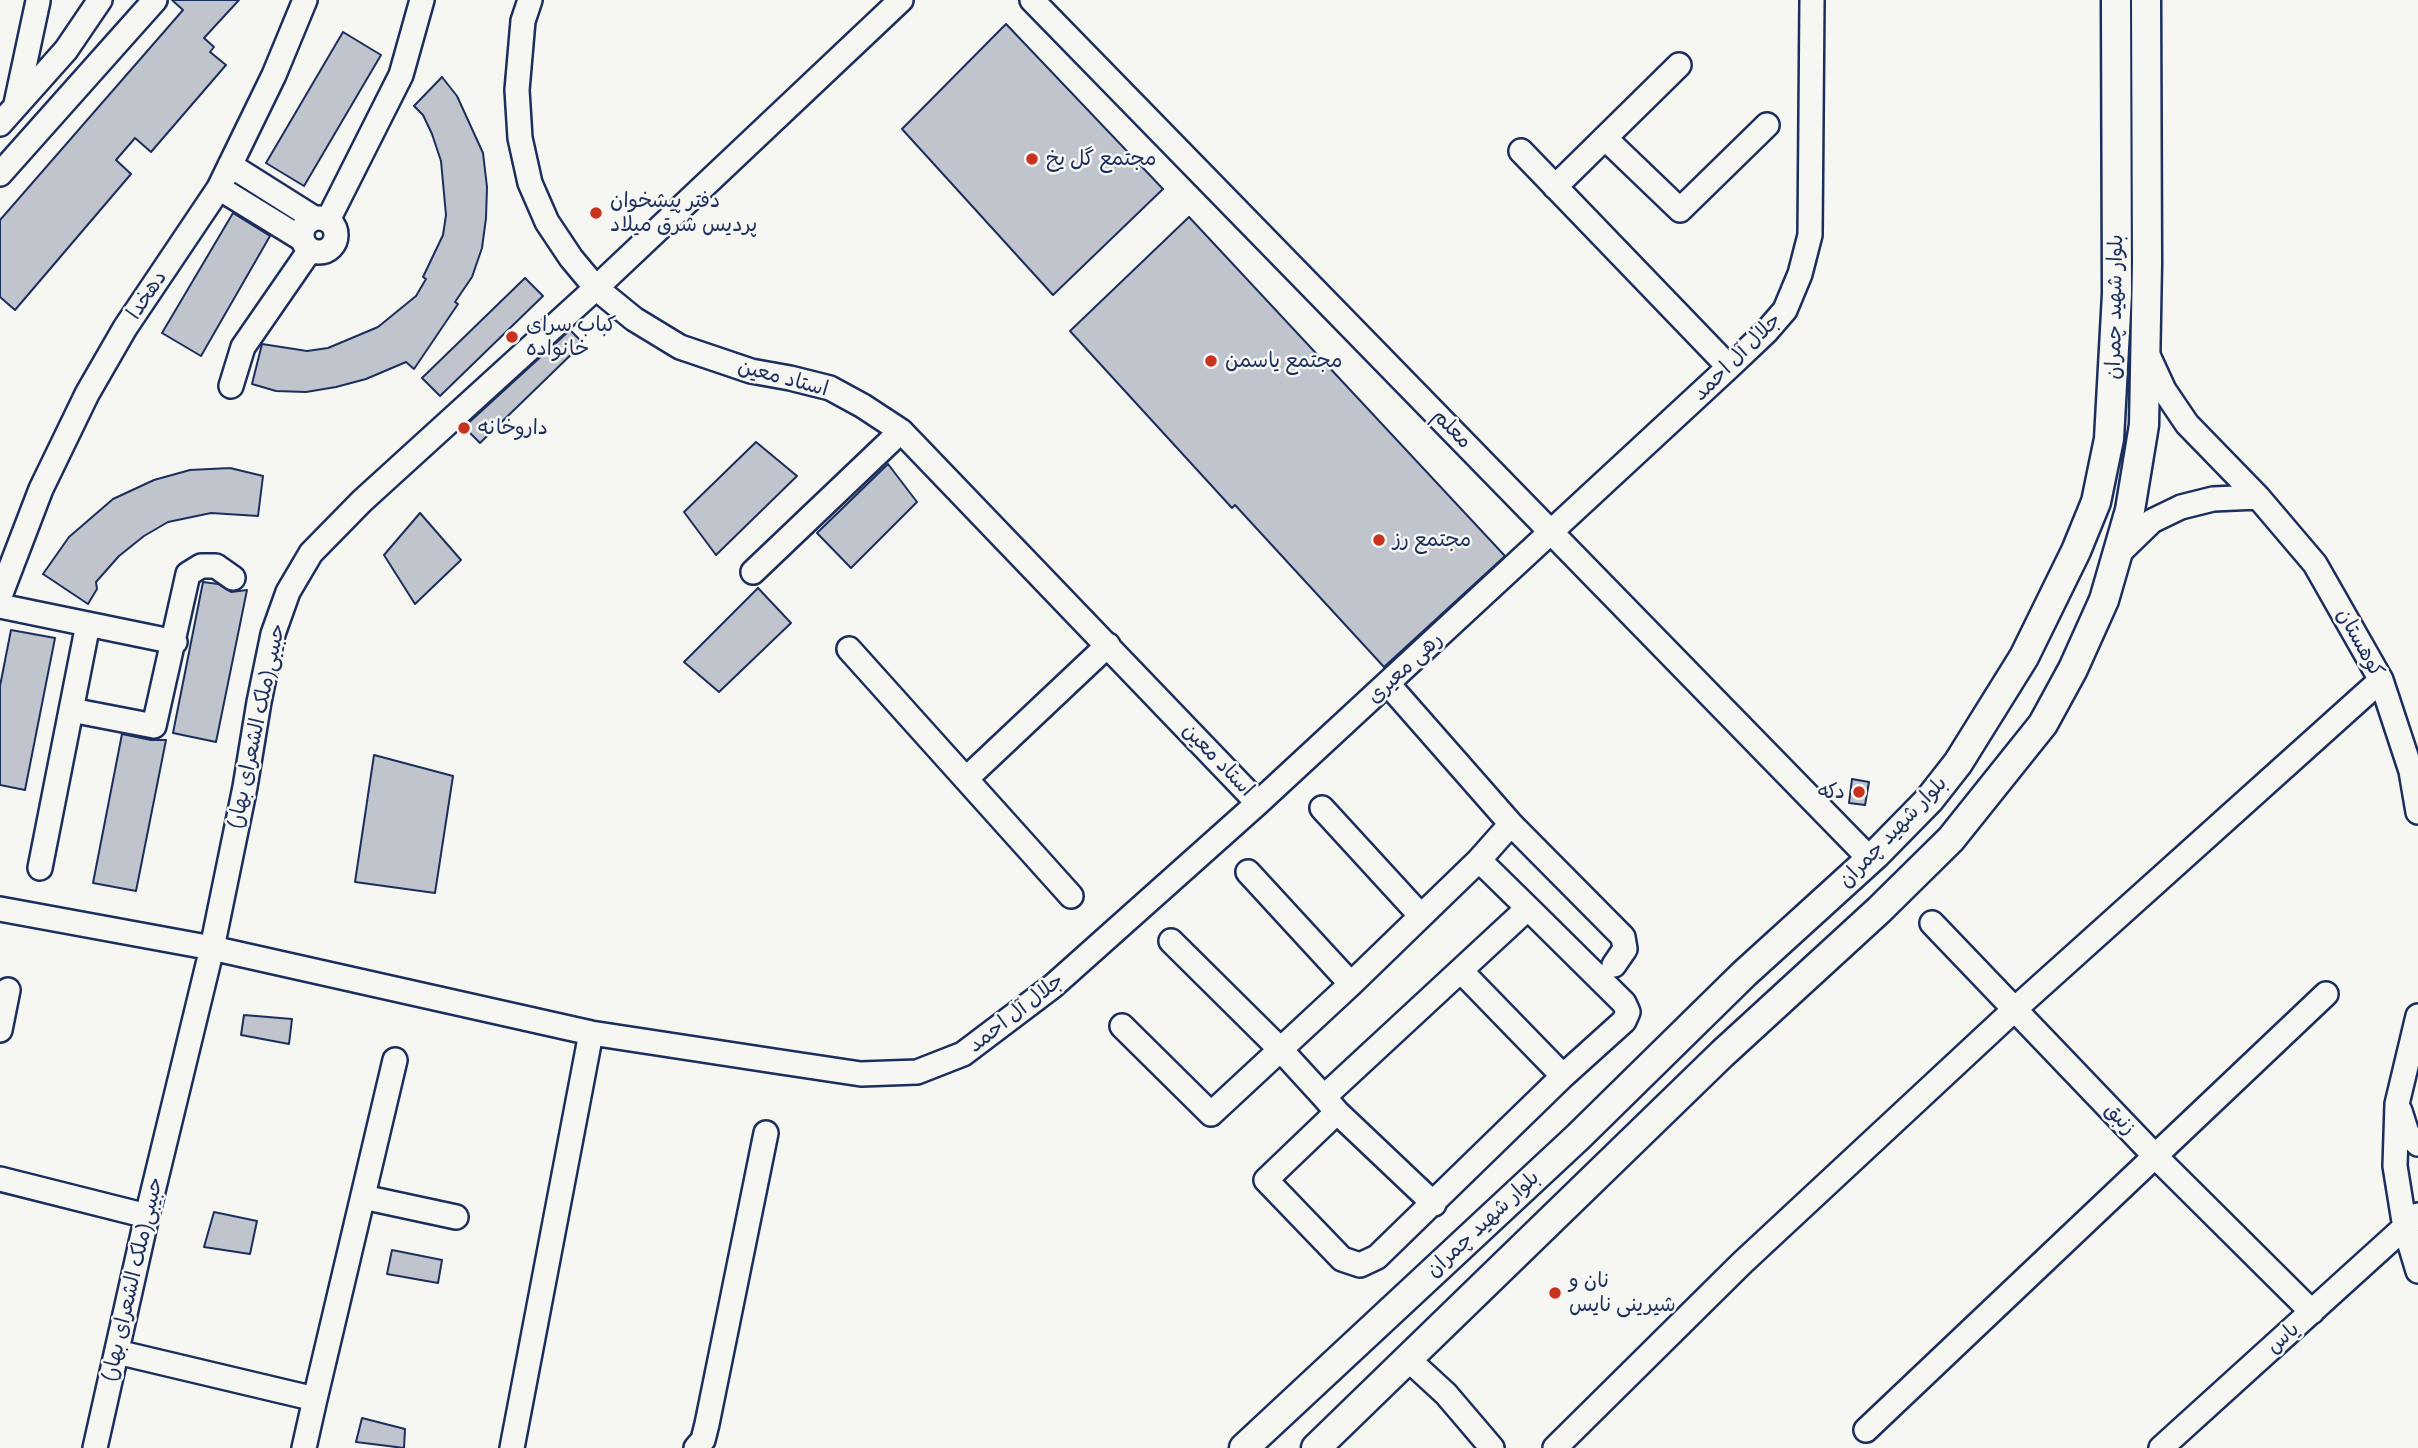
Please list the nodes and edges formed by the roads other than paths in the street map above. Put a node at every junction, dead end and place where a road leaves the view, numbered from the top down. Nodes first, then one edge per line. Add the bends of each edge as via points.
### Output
1 (100, 0) edge
2 (155, 0) edge
3 (305, 0) edge
4 (422, 0) edge
5 (530, 0) edge
6 (901, 0) edge
7 (1032, 0) edge
8 (1812, 0) edge
9 (2116, 0) edge
10 (2146, 0) edge
11 (38, 1) edge
12 (1679, 65) dead end
13 (7, 116) edge
14 (1767, 125) dead end
15 (1605, 138) junction
16 (1521, 151) dead end
17 (230, 165) junction
18 (0, 174) edge
19 (1555, 187) junction
20 (219, 188) junction
21 (321, 219) junction
22 (306, 245) junction
23 (596, 288) junction
24 (2146, 351) junction
25 (1729, 367) junction
26 (231, 386) dead end
27 (901, 431) junction
28 (2258, 497) junction
29 (1552, 532) junction
30 (2118, 554) junction
31 (753, 572) dead end
32 (233, 578) dead end
33 (0, 596) edge
34 (0, 606) edge
35 (88, 624) junction
36 (175, 642) junction
37 (1108, 645) junction
38 (849, 649) dead end
39 (2381, 680) junction
40 (1388, 684) junction
41 (71, 710) junction
42 (967, 778) junction
43 (1258, 803) junction
44 (1322, 808) dead end
45 (2418, 812) edge
46 (1511, 824) junction
47 (1870, 859) junction
48 (1479, 860) junction
49 (40, 868) dead end
50 (1248, 872) dead end
51 (1901, 887) junction
52 (1071, 896) dead end
53 (1528, 908) junction
54 (0, 909) edge
55 (1421, 916) junction
56 (1932, 923) dead end
57 (1171, 941) dead end
58 (212, 948) junction
59 (1614, 965) dead end
60 (1461, 971) junction
61 (1351, 984) junction
62 (8, 990) dead end
63 (2326, 994) dead end
64 (2015, 1009) junction
65 (2418, 1016) edge
66 (1122, 1026) dead end
67 (0, 1030) edge
68 (591, 1033) junction
69 (1281, 1050) junction
70 (395, 1060) dead end
71 (1563, 1076) junction
72 (2397, 1104) junction
73 (1331, 1105) junction
74 (766, 1133) dead end
75 (2418, 1144) edge
76 (2156, 1157) junction
77 (0, 1179) edge
78 (363, 1197) junction
79 (1434, 1204) junction
80 (147, 1216) junction
81 (456, 1217) dead end
82 (2412, 1222) edge
83 (2418, 1271) edge
84 (2312, 1312) junction
85 (117, 1352) junction
86 (1409, 1360) junction
87 (314, 1399) junction
88 (1866, 1430) dead end
89 (95, 1448) edge
90 (304, 1448) edge
91 (512, 1448) edge
92 (696, 1448) edge
93 (1244, 1448) edge
94 (1316, 1448) edge
95 (1492, 1448) edge
96 (1555, 1448) edge
97 (2161, 1448) edge

1 - 13 street via 66,50
2 - 18 street
3 - 17 street, دهخدا
4 - 21 street via 401,75
5 - 23 street, استاد معین via 523,21 517,90 520,138 530,183 547,222
6 - 23 street, حبیبی(ملک الشعرای بهار)
7 - 29 street, معلم
8 - 25 street, جلال آل احمد via 1810,235 1785,310
9 - 47 main road, بلوار شهید چمران via 2115,356 2109,439 2096,502 2024,657 1958,764
10 - 24 main road, بلوار شهید چمران
11 - 13 street
12 - 15 street
14 - 15 street via 1680,210
15 - 19 street
16 - 19 street
17 - 20 street, دهخدا
17 - 21 street
19 - 25 street
20 - 22 street
20 - 33 street, دهخدا via 125,328 87,394 41,489
21 - 22 street via 303,226
21 - 22 street via 336,230 334,244 323,252
22 - 26 street via 243,347
23 - 27 street, استاد معین via 634,319 680,347 751,371 830,388
23 - 58 street, حبیبی(ملک الشعرای بهار) via 362,501 311,553 288,592 273,634
24 - 28 street, کوهستان via 2187,424
24 - 30 main road, بلوار شهید چمران via 2144,425
25 - 29 street, جلال آل احمد
27 - 31 street
27 - 37 street, استاد معین
28 - 30 street via 2213,499 2181,507 2152,521
28 - 39 street, کوهستان via 2315,564
29 - 40 street, رهی معیری
29 - 47 street, معلم
30 - 51 main road, بلوار شهید چمران via 2104,600 2043,724 1951,839
32 - 36 street via 216,566 201,566 188,573
34 - 35 street
35 - 36 street
35 - 41 street
36 - 41 street via 155,726
37 - 42 street
37 - 43 street, استاد معین
38 - 42 street
39 - 45 street, کوهستان via 2411,771
39 - 64 street
40 - 43 street, رهی معیری
40 - 46 street
41 - 49 street
42 - 52 street
43 - 68 street, جلال آل احمد via 1053,986 963,1055 917,1073 861,1074
44 - 55 street
46 - 48 street
46 - 59 street via 1623,937 1625,949
47 - 51 main road
47 - 93 main road, بلوار شهید چمران
48 - 53 street
48 - 55 street
50 - 61 street
51 - 86 main road, بلوار شهید چمران via 1534,1234
53 - 60 street
53 - 71 street via 1628,1012 1624,1021
54 - 58 street, جلال آل احمد
55 - 61 street
56 - 64 street, زنبق
57 - 69 street
58 - 68 street, جلال آل احمد
58 - 80 street, حبیبی(ملک الشعرای بهار)
60 - 71 street
60 - 73 street
61 - 69 street
62 - 67 street
63 - 76 street
64 - 76 street, زنبق
64 - 96 street via 1742,1264
65 - 72 street
66 - 69 street via 1211,1114
68 - 91 street
69 - 73 street
70 - 78 street
71 - 79 street
72 - 75 street via 2407,1133
72 - 82 street via 2395,1166
73 - 79 street
73 - 79 street via 1266,1180 1342,1259 1360,1265 1377,1257
74 - 92 street via 707,1424
76 - 84 street, زنبق
76 - 88 street
77 - 80 street
78 - 81 street
78 - 87 street
80 - 85 street, حبیبی(ملک الشعرای بهار)
82 - 83 street
82 - 84 street, یاس
84 - 97 street, یاس
85 - 87 street
85 - 89 street, حبیبی(ملک الشعرای بهار)
86 - 94 main road, بلوار شهید چمران
86 - 95 street via 1446,1394
87 - 90 street

